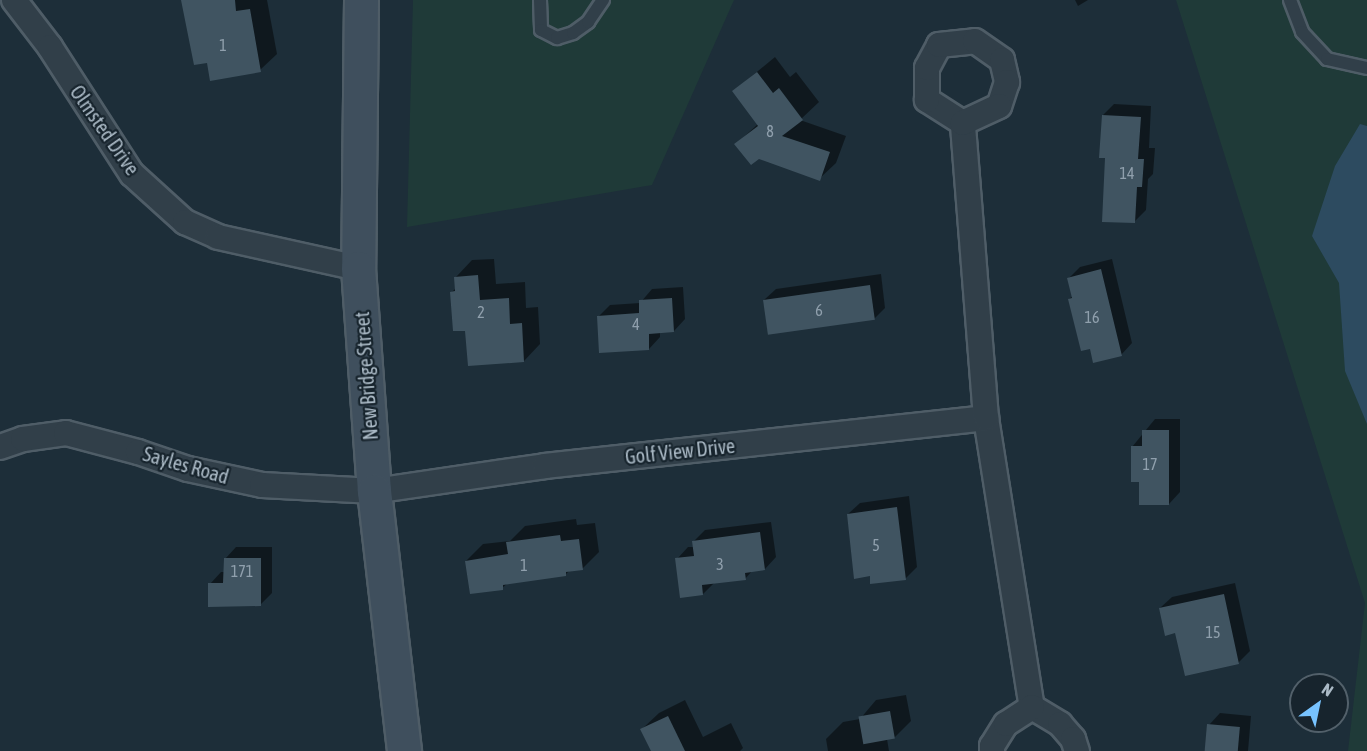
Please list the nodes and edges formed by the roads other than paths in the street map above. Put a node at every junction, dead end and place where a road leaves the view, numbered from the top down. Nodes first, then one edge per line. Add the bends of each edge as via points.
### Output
1 (14, 0) edge
2 (361, 0) edge
3 (540, 0) edge
4 (603, 0) edge
5 (1290, 0) edge
6 (1367, 68) edge
7 (963, 123) dead end
8 (358, 268) junction
9 (986, 418) junction
10 (0, 447) edge
11 (374, 491) junction
12 (1032, 706) junction
13 (404, 751) edge
14 (992, 751) edge
15 (1077, 751) edge

1 - 8 street, Olmsted Drive via 50,47 132,174 185,222 218,237
2 - 8 street, New Bridge Street
3 - 4 lane via 541,30 557,38 588,22
5 - 6 lane via 1302,32 1328,59
7 - 9 street
8 - 11 street, New Bridge Street
9 - 11 street, Golf View Drive via 545,466
9 - 12 street
10 - 11 street, Sayles Road via 23,439 66,433 188,469 262,485
11 - 13 street, New Bridge Street
12 - 14 street via 1006,724
12 - 15 street via 1060,724 1073,739

